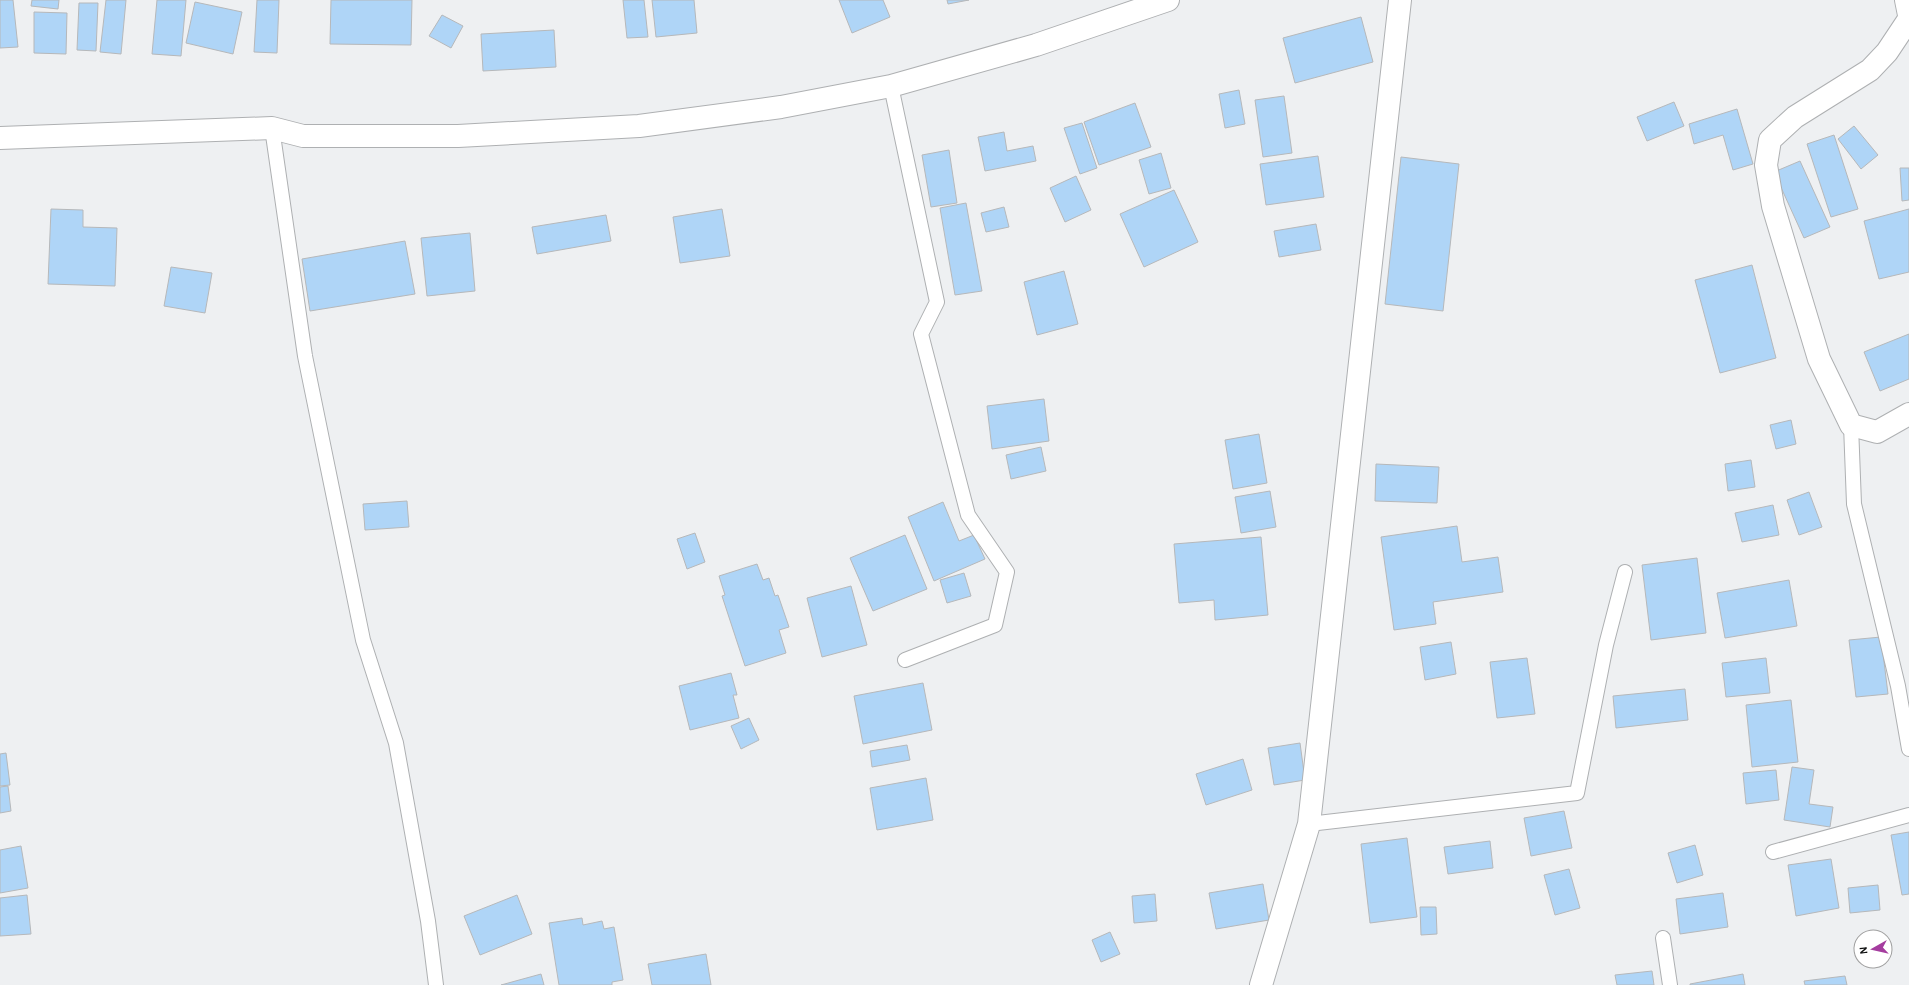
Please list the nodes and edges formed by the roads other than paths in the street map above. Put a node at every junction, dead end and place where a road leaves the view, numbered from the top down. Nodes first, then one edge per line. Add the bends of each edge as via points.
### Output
1 (1168, 0) edge
2 (1400, 0) edge
3 (1906, 0) edge
4 (1909, 15) edge
5 (1909, 19) edge
6 (891, 86) junction
7 (272, 128) junction
8 (0, 138) edge
9 (1909, 414) edge
10 (1851, 425) junction
11 (1624, 572) dead end
12 (904, 660) dead end
13 (1909, 749) edge
14 (1909, 815) edge
15 (1309, 824) junction
16 (1773, 852) dead end
17 (1663, 938) dead end
18 (436, 985) edge
19 (1261, 985) edge
20 (1670, 985) edge

1 - 6 street via 1036,46
2 - 15 street
3 - 4 street
5 - 10 street via 1887,52 1870,70 1794,117 1770,140 1766,165 1776,213 1819,359
6 - 7 street via 781,107 639,126 458,136 302,136
6 - 12 lane via 937,302 921,334 968,515 1007,572 995,625
7 - 8 street
7 - 18 lane via 305,356 363,640 396,743 428,921
9 - 10 street via 1877,432
10 - 13 lane via 1854,504 1898,686
11 - 15 lane via 1606,646 1577,793
14 - 16 lane
15 - 19 street
17 - 20 lane

